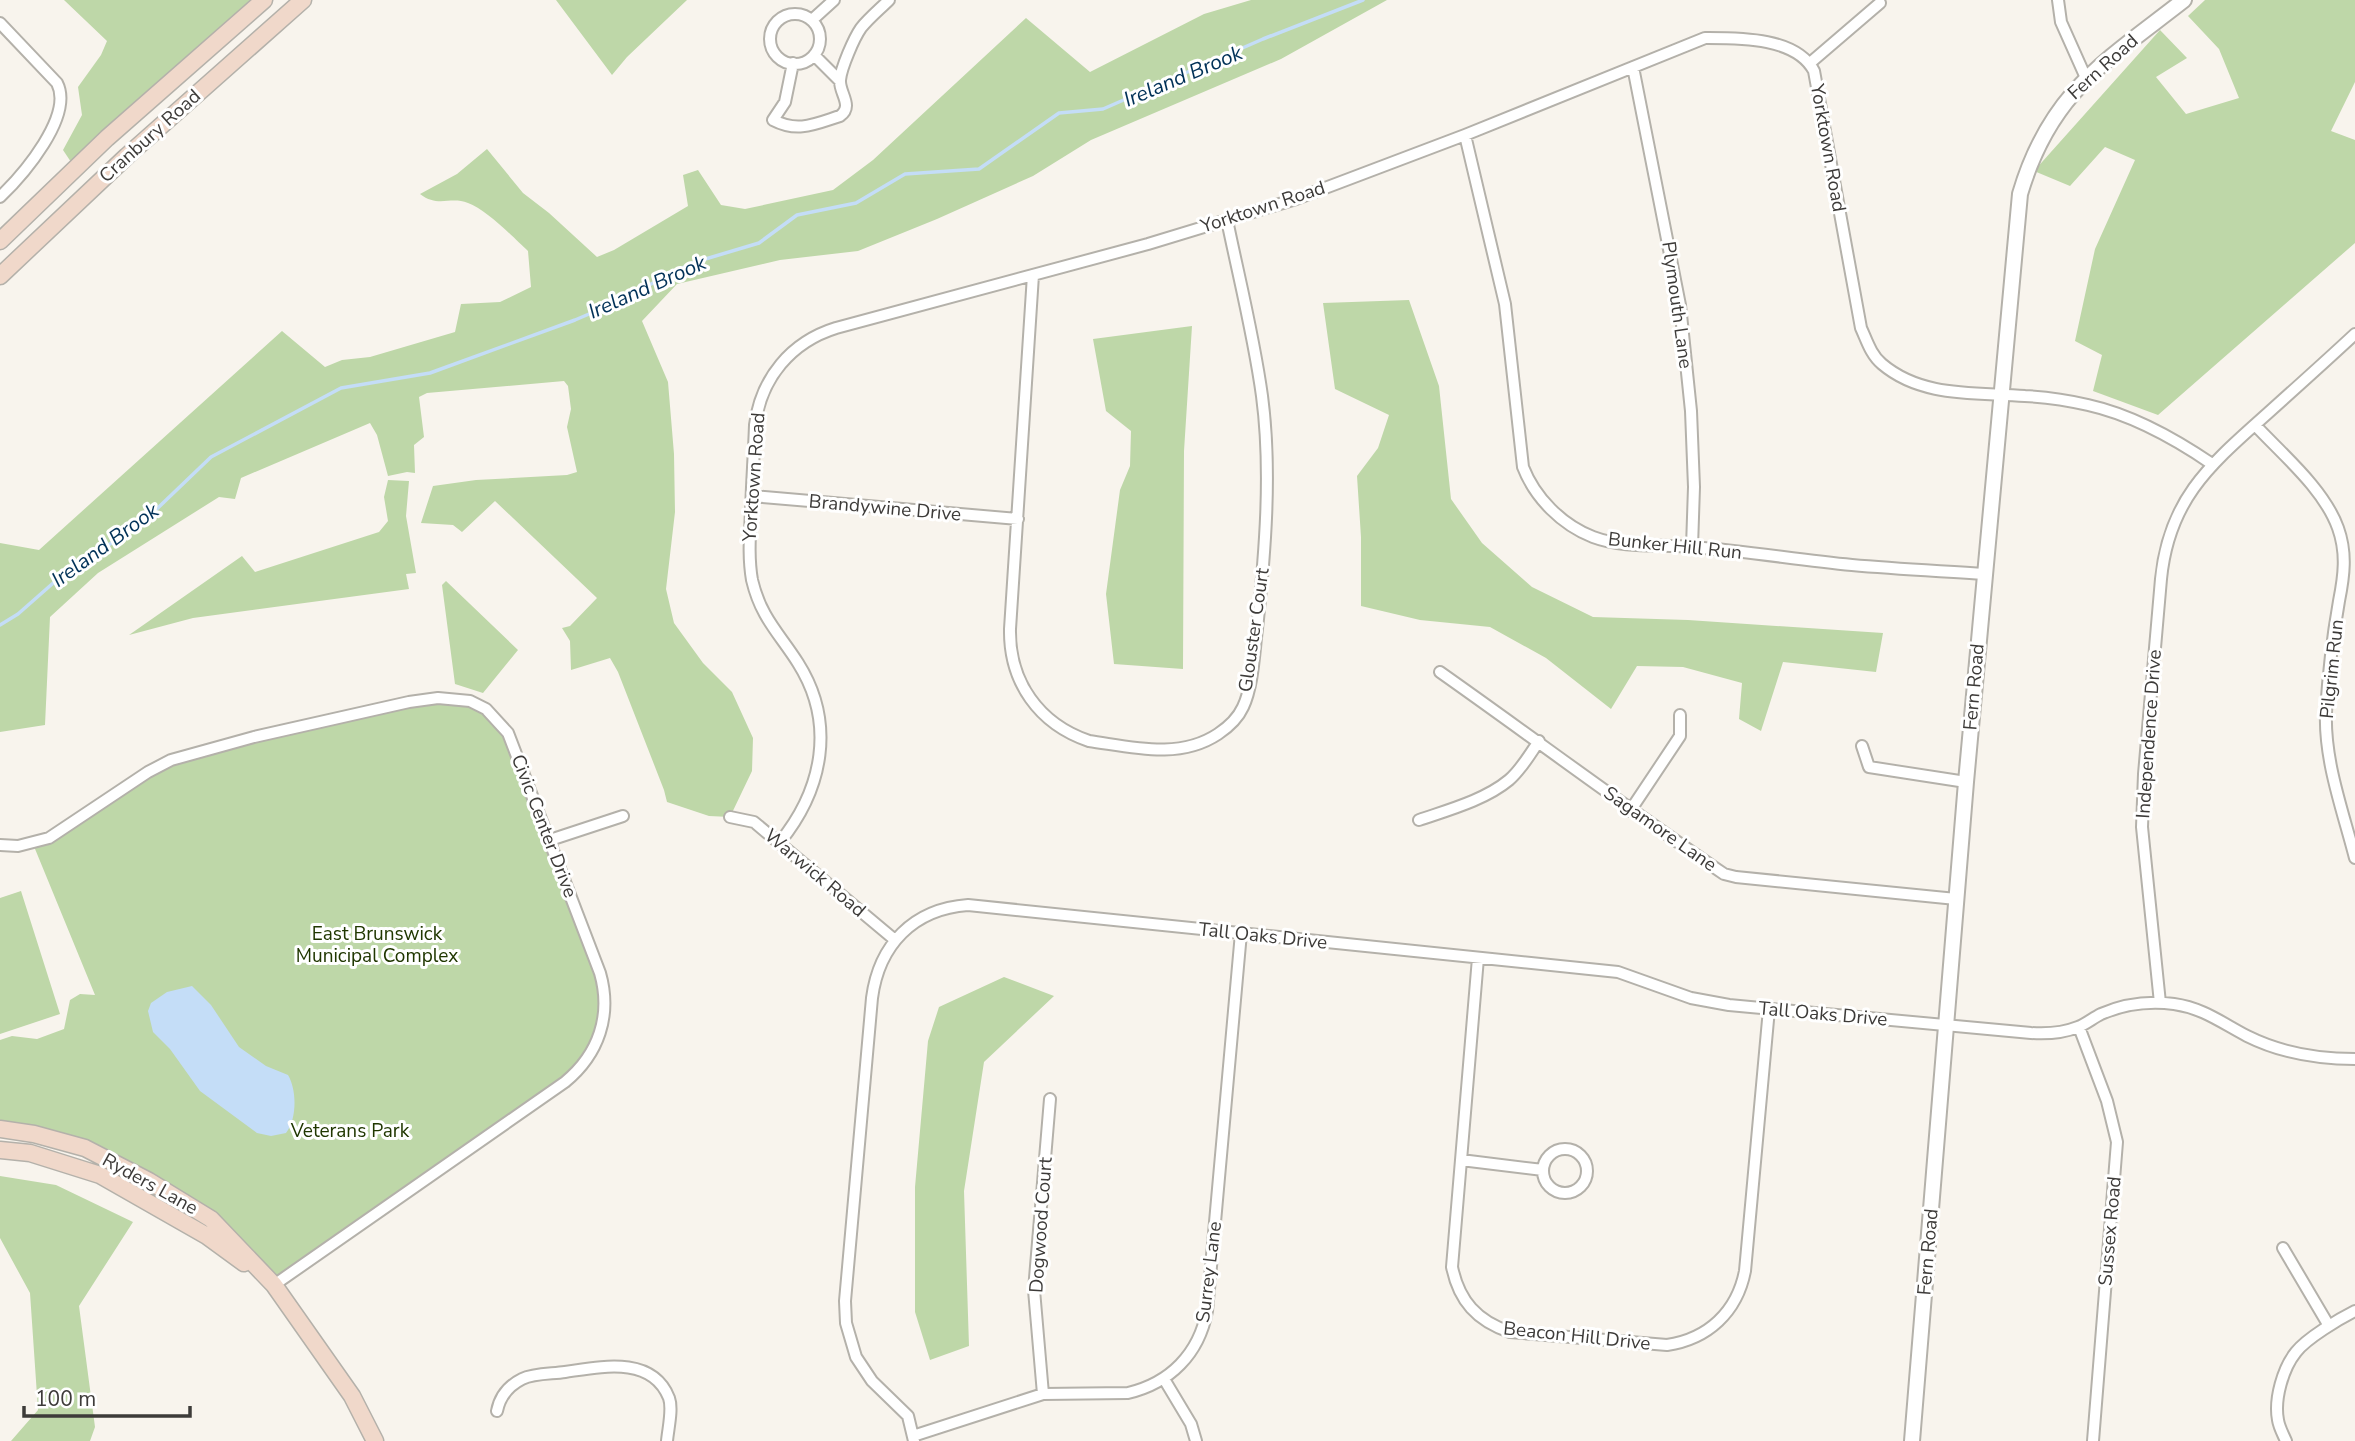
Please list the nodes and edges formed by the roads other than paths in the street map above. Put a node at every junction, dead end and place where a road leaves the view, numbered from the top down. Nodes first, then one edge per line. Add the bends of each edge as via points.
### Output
1 (264, 0) edge
2 (303, 0) edge
3 (834, 0) edge
4 (889, 0) edge
5 (2058, 0) edge
6 (2184, 0) edge
7 (1880, 4) dead end
8 (812, 20) junction
9 (0, 23) edge
10 (814, 55) junction
11 (793, 64) junction
12 (1810, 64) junction
13 (1633, 67) junction
14 (2086, 78) junction
15 (840, 81) junction
16 (1465, 135) junction
17 (0, 197) edge
18 (1227, 220) junction
19 (0, 241) edge
20 (1033, 275) junction
21 (0, 276) edge
22 (2355, 334) edge
23 (2001, 395) junction
24 (2255, 425) junction
25 (2211, 464) junction
26 (752, 496) junction
27 (1018, 519) junction
28 (1692, 547) junction
29 (1985, 574) junction
30 (1440, 672) dead end
31 (1680, 715) dead end
32 (1539, 741) junction
33 (1862, 746) dead end
34 (1966, 782) junction
35 (1630, 811) junction
36 (623, 816) dead end
37 (730, 817) dead end
38 (1419, 820) dead end
39 (550, 840) junction
40 (780, 842) junction
41 (0, 845) edge
42 (2355, 858) edge
43 (1956, 899) junction
44 (1241, 933) junction
45 (895, 940) junction
46 (1478, 958) junction
47 (2160, 1003) junction
48 (1769, 1009) junction
49 (1946, 1026) junction
50 (2079, 1027) junction
51 (2355, 1059) edge
52 (1051, 1098) dead end
53 (0, 1129) edge
54 (0, 1150) edge
55 (1461, 1160) junction
56 (1543, 1170) junction
57 (2283, 1248) dead end
58 (274, 1285) junction
59 (2355, 1311) edge
60 (2329, 1326) junction
61 (1164, 1378) junction
62 (1043, 1394) junction
63 (498, 1411) dead end
64 (914, 1438) edge
65 (375, 1441) edge
66 (667, 1441) edge
67 (1196, 1441) edge
68 (1912, 1441) edge
69 (2093, 1441) edge
70 (2286, 1441) edge

1 - 19 main road, Cranbury Road via 107,138
2 - 21 main road, Cranbury Road
3 - 8 street
4 - 15 street via 860,29
5 - 14 street via 2061,22
6 - 14 street, Fern Road
7 - 12 street
8 - 10 street via 819,33
8 - 11 street via 787,15 774,25 773,50
9 - 17 street via 57,83 61,105 47,138
10 - 11 street
10 - 15 street
11 - 15 street via 785,102 773,120 787,127 805,127 845,112
12 - 13 street, Yorktown Road via 1805,57 1775,44 1746,38 1705,38
12 - 23 street, Yorktown Road via 1861,328 1872,354 1882,365 1922,386
13 - 16 street, Yorktown Road
13 - 28 street, Plymouth Lane via 1680,305 1694,474
14 - 23 street, Fern Road via 2048,125 2020,194
16 - 18 street, Yorktown Road
16 - 28 street, Bunker Hill Run via 1505,304 1523,467 1529,482 1561,518 1592,536 1635,545
18 - 20 street, Yorktown Road
18 - 27 street, Glouster Court via 1262,397 1266,460 1253,666 1243,707 1231,722 1200,744 1160,750 1089,741 1049,720 1026,694 1011,651
20 - 26 street, Yorktown Road via 835,328 795,349 772,374 759,405
20 - 27 street, Glouster Court
22 - 24 street, Independence Drive
23 - 25 street, Yorktown Road via 2056,398 2123,415
23 - 29 street, Fern Road
24 - 25 street, Independence Drive
24 - 42 street, Pilgrim Run via 2323,498 2342,542 2344,578 2326,740
25 - 47 street, Independence Drive via 2178,513 2162,568 2142,827
26 - 27 street, Brandywine Drive
26 - 40 street, Yorktown Road via 752,581 770,625 807,679 820,723 814,783 803,811
28 - 29 street, Bunker Hill Run
29 - 34 street, Fern Road
30 - 32 street, Sagamore Lane
31 - 35 street via 1680,736
32 - 35 street, Sagamore Lane
32 - 38 street via 1509,780
33 - 34 street via 1869,767
34 - 43 street, Fern Road
35 - 43 street, Sagamore Lane via 1724,874
36 - 39 street
37 - 40 street, Warwick Road via 754,822
39 - 41 street, Civic Center Drive via 508,733 498,720 470,701 438,698 254,737 171,760 49,838 33,844
39 - 58 street, Civic Center Drive via 603,983 605,1012 593,1050 565,1082
40 - 45 street, Warwick Road
43 - 49 street, Fern Road
44 - 45 street, Tall Oaks Drive via 968,905 928,915
44 - 46 street, Tall Oaks Drive
44 - 61 street, Surrey Lane via 1207,1311 1194,1348
45 - 64 street, Tall Oaks Drive via 874,984 845,1312 856,1357 872,1381 908,1416
46 - 48 street, Tall Oaks Drive via 1618,972 1691,998
46 - 55 street, Beacon Hill Drive
47 - 50 street, Tall Oaks Drive via 2118,1008
47 - 51 street via 2202,1011 2287,1052
48 - 49 street, Tall Oaks Drive
48 - 55 street, Beacon Hill Drive via 1743,1280 1728,1312 1701,1335 1658,1345 1521,1334 1488,1324 1461,1296 1452,1267
49 - 50 street, Tall Oaks Drive via 2043,1034
49 - 68 street, Fern Road
50 - 69 street, Sussex Road via 2108,1101 2117,1142
52 - 62 street, Dogwood Court via 1034,1290
53 - 58 main road, Ryders Lane via 85,1148 149,1181 212,1219
54 - 58 main road, Ryders Lane via 30,1153 100,1175 207,1236
55 - 56 street
56 - 56 street via 1546,1183 1564,1193 1583,1185 1588,1172 1580,1153 1567,1148 1548,1156
57 - 60 street
58 - 65 main road, Ryders Lane via 352,1396
59 - 60 street
60 - 70 street via 2296,1351 2281,1382 2278,1420
61 - 62 street, Surrey Lane via 1128,1393
61 - 67 street
62 - 64 street, Surrey Lane
63 - 66 street via 500,1399 524,1378 611,1366 635,1368 657,1379 670,1400

